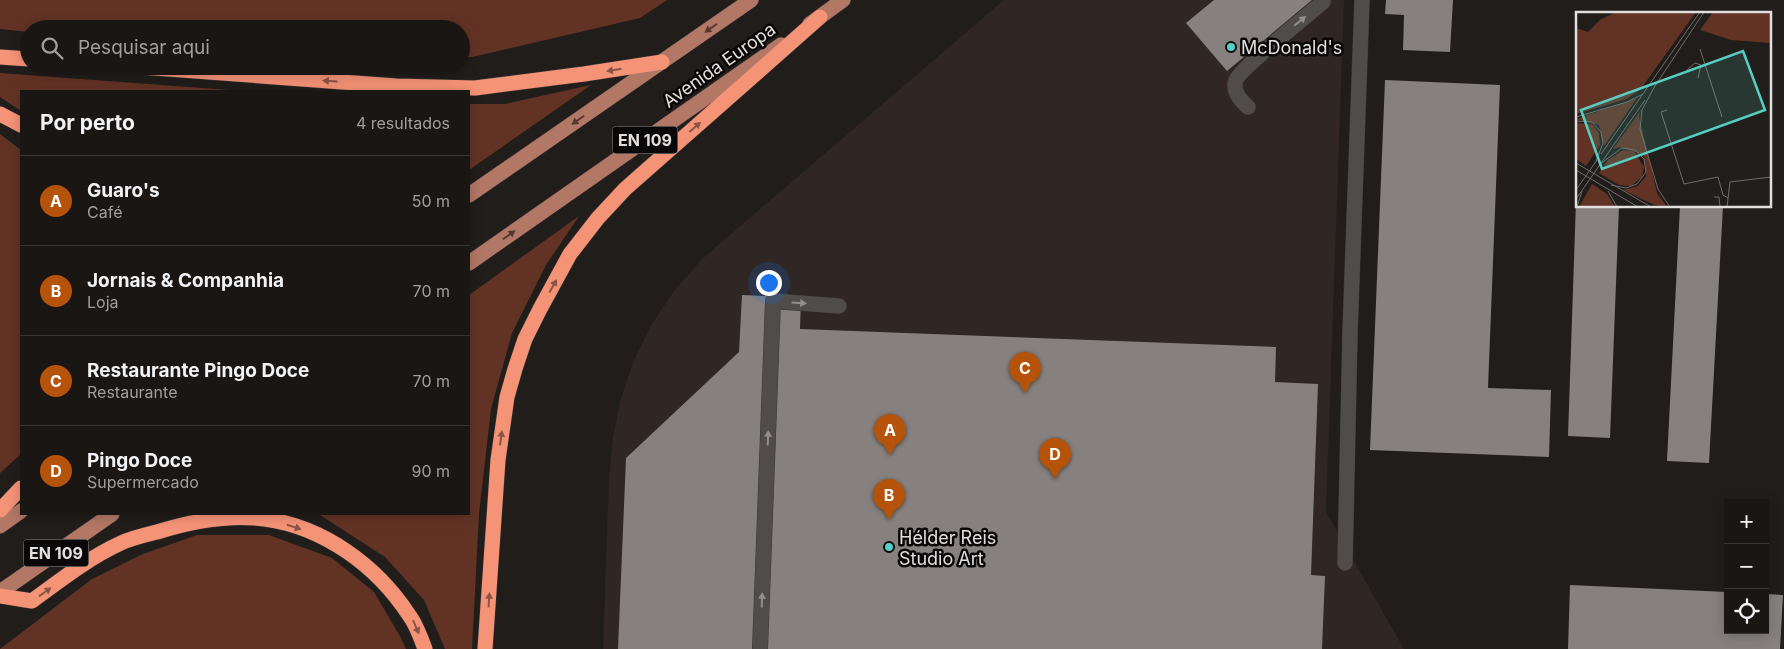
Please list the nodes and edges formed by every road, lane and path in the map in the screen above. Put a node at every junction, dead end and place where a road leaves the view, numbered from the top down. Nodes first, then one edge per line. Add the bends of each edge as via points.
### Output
1 (751, 0) edge
2 (843, 0) edge
3 (1323, 0) edge
4 (1362, 0) edge
5 (820, 17) junction
6 (0, 57) edge
7 (20, 58) edge
8 (662, 62) junction
9 (248, 75) edge
10 (1248, 107) dead end
11 (0, 114) edge
12 (20, 124) edge
13 (470, 195) edge
14 (470, 262) edge
15 (839, 306) dead end
16 (20, 489) edge
17 (0, 510) edge
18 (20, 512) edge
19 (111, 515) edge
20 (0, 526) edge
21 (1345, 563) dead end
22 (0, 594) edge
23 (425, 649) edge
24 (486, 649) edge
25 (760, 649) edge

1 -> 8 main road, Avenida Europa / EN 109
2 - 5 main road, Avenida Europa / EN 109
10 -> 3 lane via 1235,89 1236,79
4 - 21 lane
14 -> 5 main road, Avenida Europa / EN 109
24 -> 5 highway via 498,460 507,397 525,338 540,309 570,254 598,218 625,190
6 - 7 highway
8 -> 9 highway via 475,88 396,86
8 -> 13 main road, Avenida Europa / EN 109
11 - 12 highway
25 -> 15 lane via 773,302
16 - 17 highway
18 - 20 main road, EN 109
19 - 22 main road, EN 109
22 -> 23 highway via 32,601 120,543 148,534 210,519 266,519 317,535 344,549 369,568 410,616

